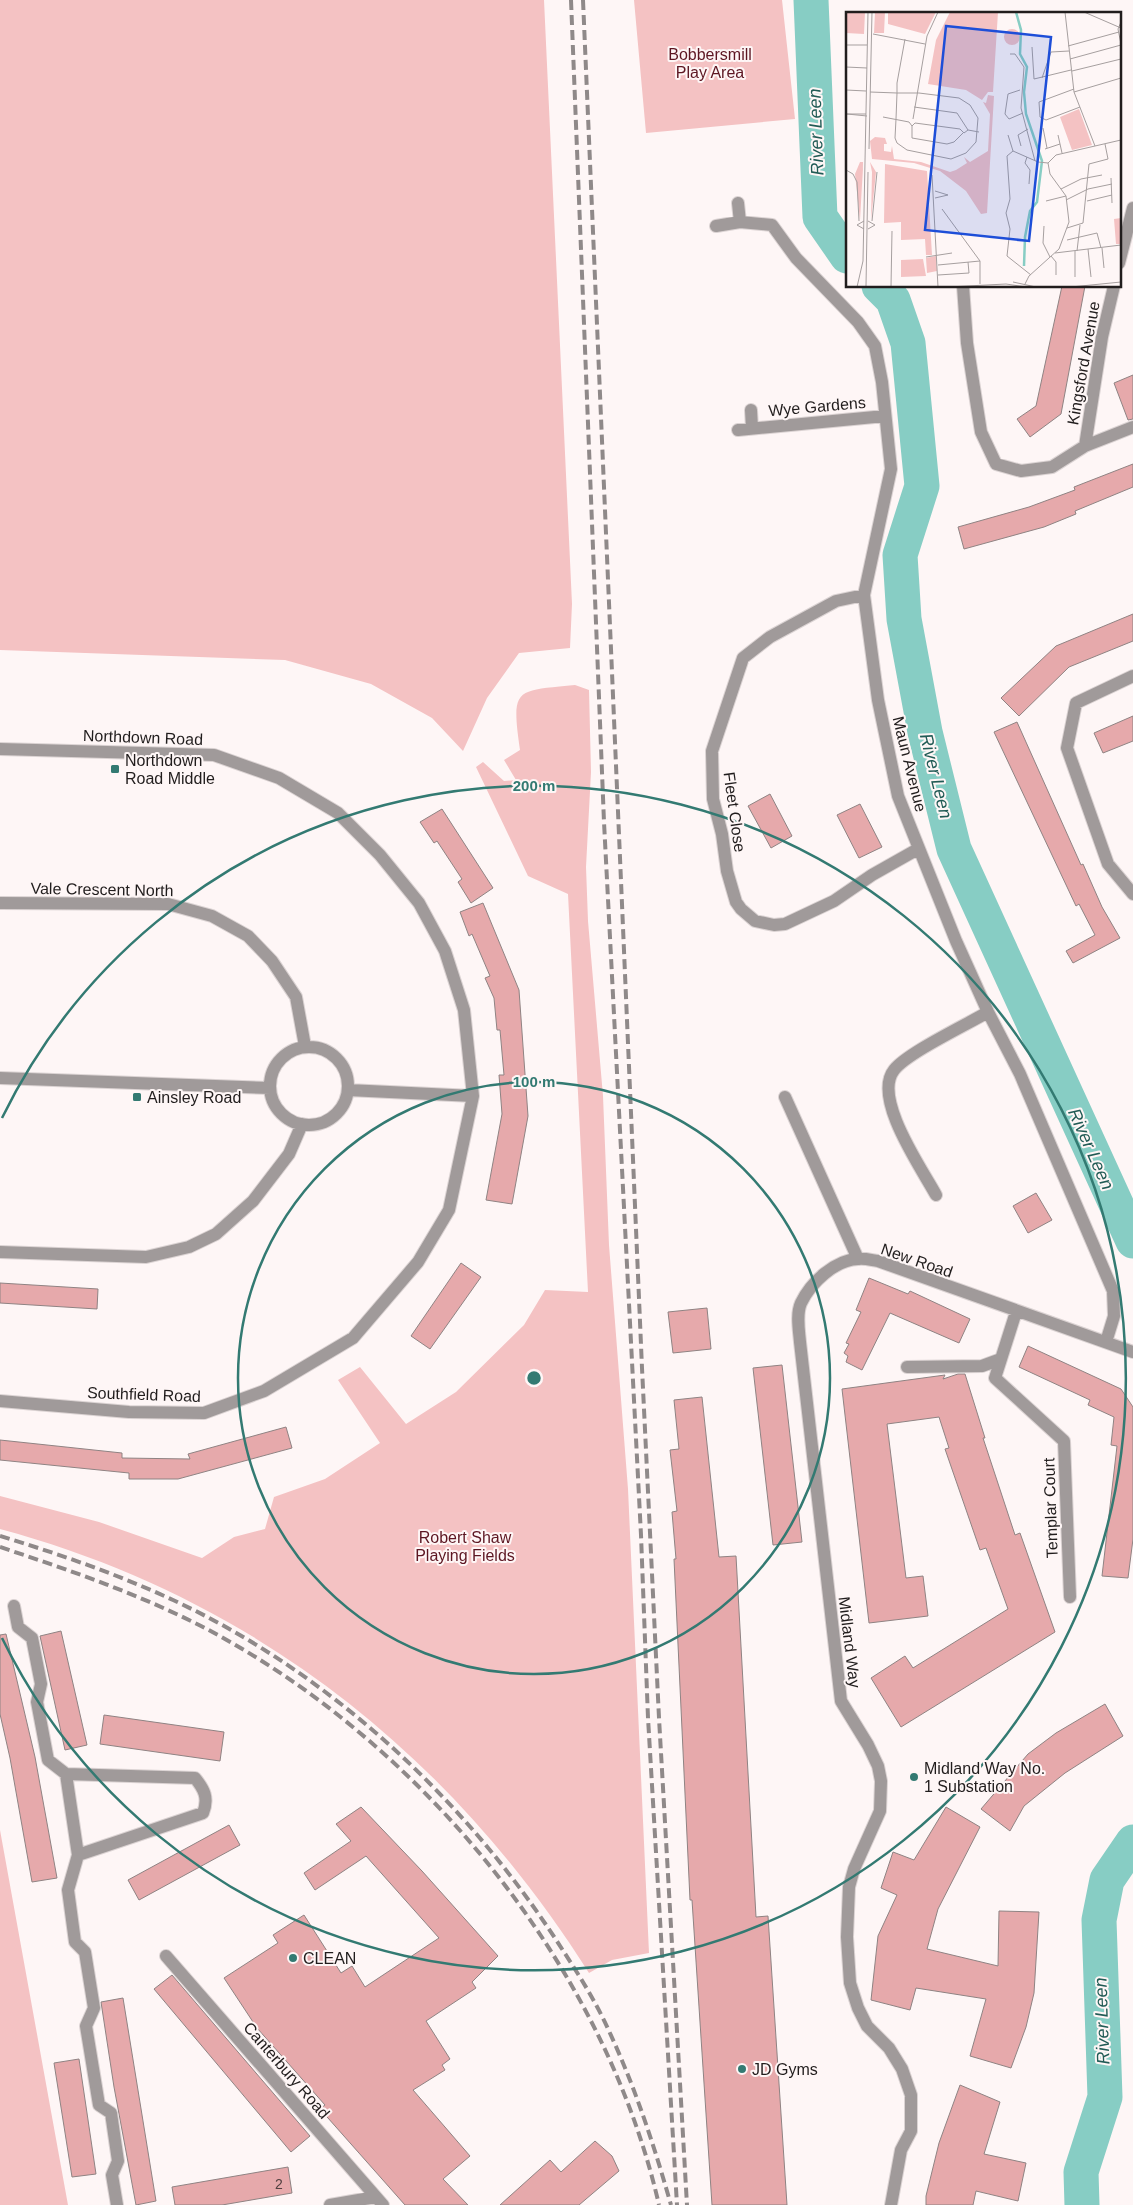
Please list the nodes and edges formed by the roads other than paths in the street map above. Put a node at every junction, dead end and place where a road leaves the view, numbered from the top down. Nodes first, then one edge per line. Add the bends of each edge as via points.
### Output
1 (738, 203) dead end
2 (1133, 208) edge
3 (740, 222) junction
4 (716, 226) dead end
5 (1120, 259) edge
6 (963, 288) edge
7 (1114, 288) edge
8 (751, 410) dead end
9 (885, 416) junction
10 (1133, 427) edge
11 (752, 428) junction
12 (738, 430) dead end
13 (1085, 446) junction
14 (864, 595) junction
15 (1133, 676) edge
16 (0, 749) edge
17 (918, 849) junction
18 (1131, 892) edge
19 (0, 903) edge
20 (988, 1012) junction
21 (305, 1046) junction
22 (0, 1078) edge
23 (270, 1088) junction
24 (348, 1090) junction
25 (473, 1096) junction
26 (785, 1097) dead end
27 (302, 1124) junction
28 (936, 1195) dead end
29 (0, 1252) edge
30 (858, 1259) junction
31 (1016, 1312) junction
32 (1106, 1342) junction
33 (1133, 1352) edge
34 (1001, 1359) junction
35 (907, 1367) dead end
36 (0, 1401) edge
37 (1070, 1597) dead end
38 (14, 1606) dead end
39 (66, 1774) junction
40 (78, 1855) junction
41 (166, 1956) dead end
42 (380, 2201) edge
43 (117, 2205) edge
44 (330, 2205) edge
45 (892, 2205) edge

1 - 3 street
2 - 5 street
3 - 4 street, Maun Avenue
3 - 9 street, Maun Avenue via 772,225 809,273 858,322 875,346
6 - 13 street via 967,343 981,432 996,464 1021,471 1052,467
7 - 13 street, Kingsford Avenue via 1102,337
8 - 11 street, Wye Gardens
9 - 11 street, Wye Gardens
9 - 14 street, Maun Avenue via 891,470
10 - 13 street
11 - 12 street, Wye Gardens
14 - 17 street, Maun Avenue via 878,700 898,796
14 - 17 street, Fleet Close via 836,601 770,637 743,658 712,751 714,799 727,871 741,909 756,921 785,924 834,901
15 - 18 street via 1076,703 1066,748 1108,864
16 - 25 street, Northdown Road via 214,755 279,778 338,813 380,855 419,903 445,951 464,1010
17 - 20 street, Maun Avenue
19 - 21 street, Vale Crescent North via 168,904 212,916 248,936 272,961 296,997
20 - 28 street via 908,1058 893,1071 887,1088 890,1109
20 - 32 street, Maun Avenue via 1024,1082 1112,1291 1114,1316
21 - 23 street via 286,1053 277,1062 271,1074
21 - 24 street via 318,1047 340,1062 347,1074
22 - 23 street
23 - 27 street via 278,1110
24 - 25 street
24 - 27 street via 344,1103 334,1115 323,1122
25 - 36 street, Southfield Road via 449,1210 418,1262 353,1338 264,1391 204,1413 129,1412
26 - 30 street, New Road
27 - 29 street via 289,1154 253,1200 216,1234 189,1247 146,1257
30 - 31 street, New Road via 878,1261
30 - 45 street, Midland Way via 839,1263 821,1276 800,1304 798,1322 841,1701 868,1745 882,1781 880,1811 854,1868 849,1887 847,1937 850,1983 858,2008 867,2026 889,2048 902,2069 911,2095 911,2131 901,2150
31 - 32 street, New Road
31 - 34 street, Templar Court
32 - 33 street, New Road
34 - 35 street via 982,1366
34 - 37 street, Templar Court via 995,1378 1064,1441
38 - 39 street via 18,1627 32,1638 41,1684 36,1702 48,1760
39 - 40 street
39 - 40 street via 195,1778 204,1789 207,1804 203,1813
40 - 43 street via 68,1890 75,1942 85,1952 94,2008 86,2026 99,2105 110,2113 118,2161 112,2175
41 - 42 street, Canterbury Road
42 - 44 street

